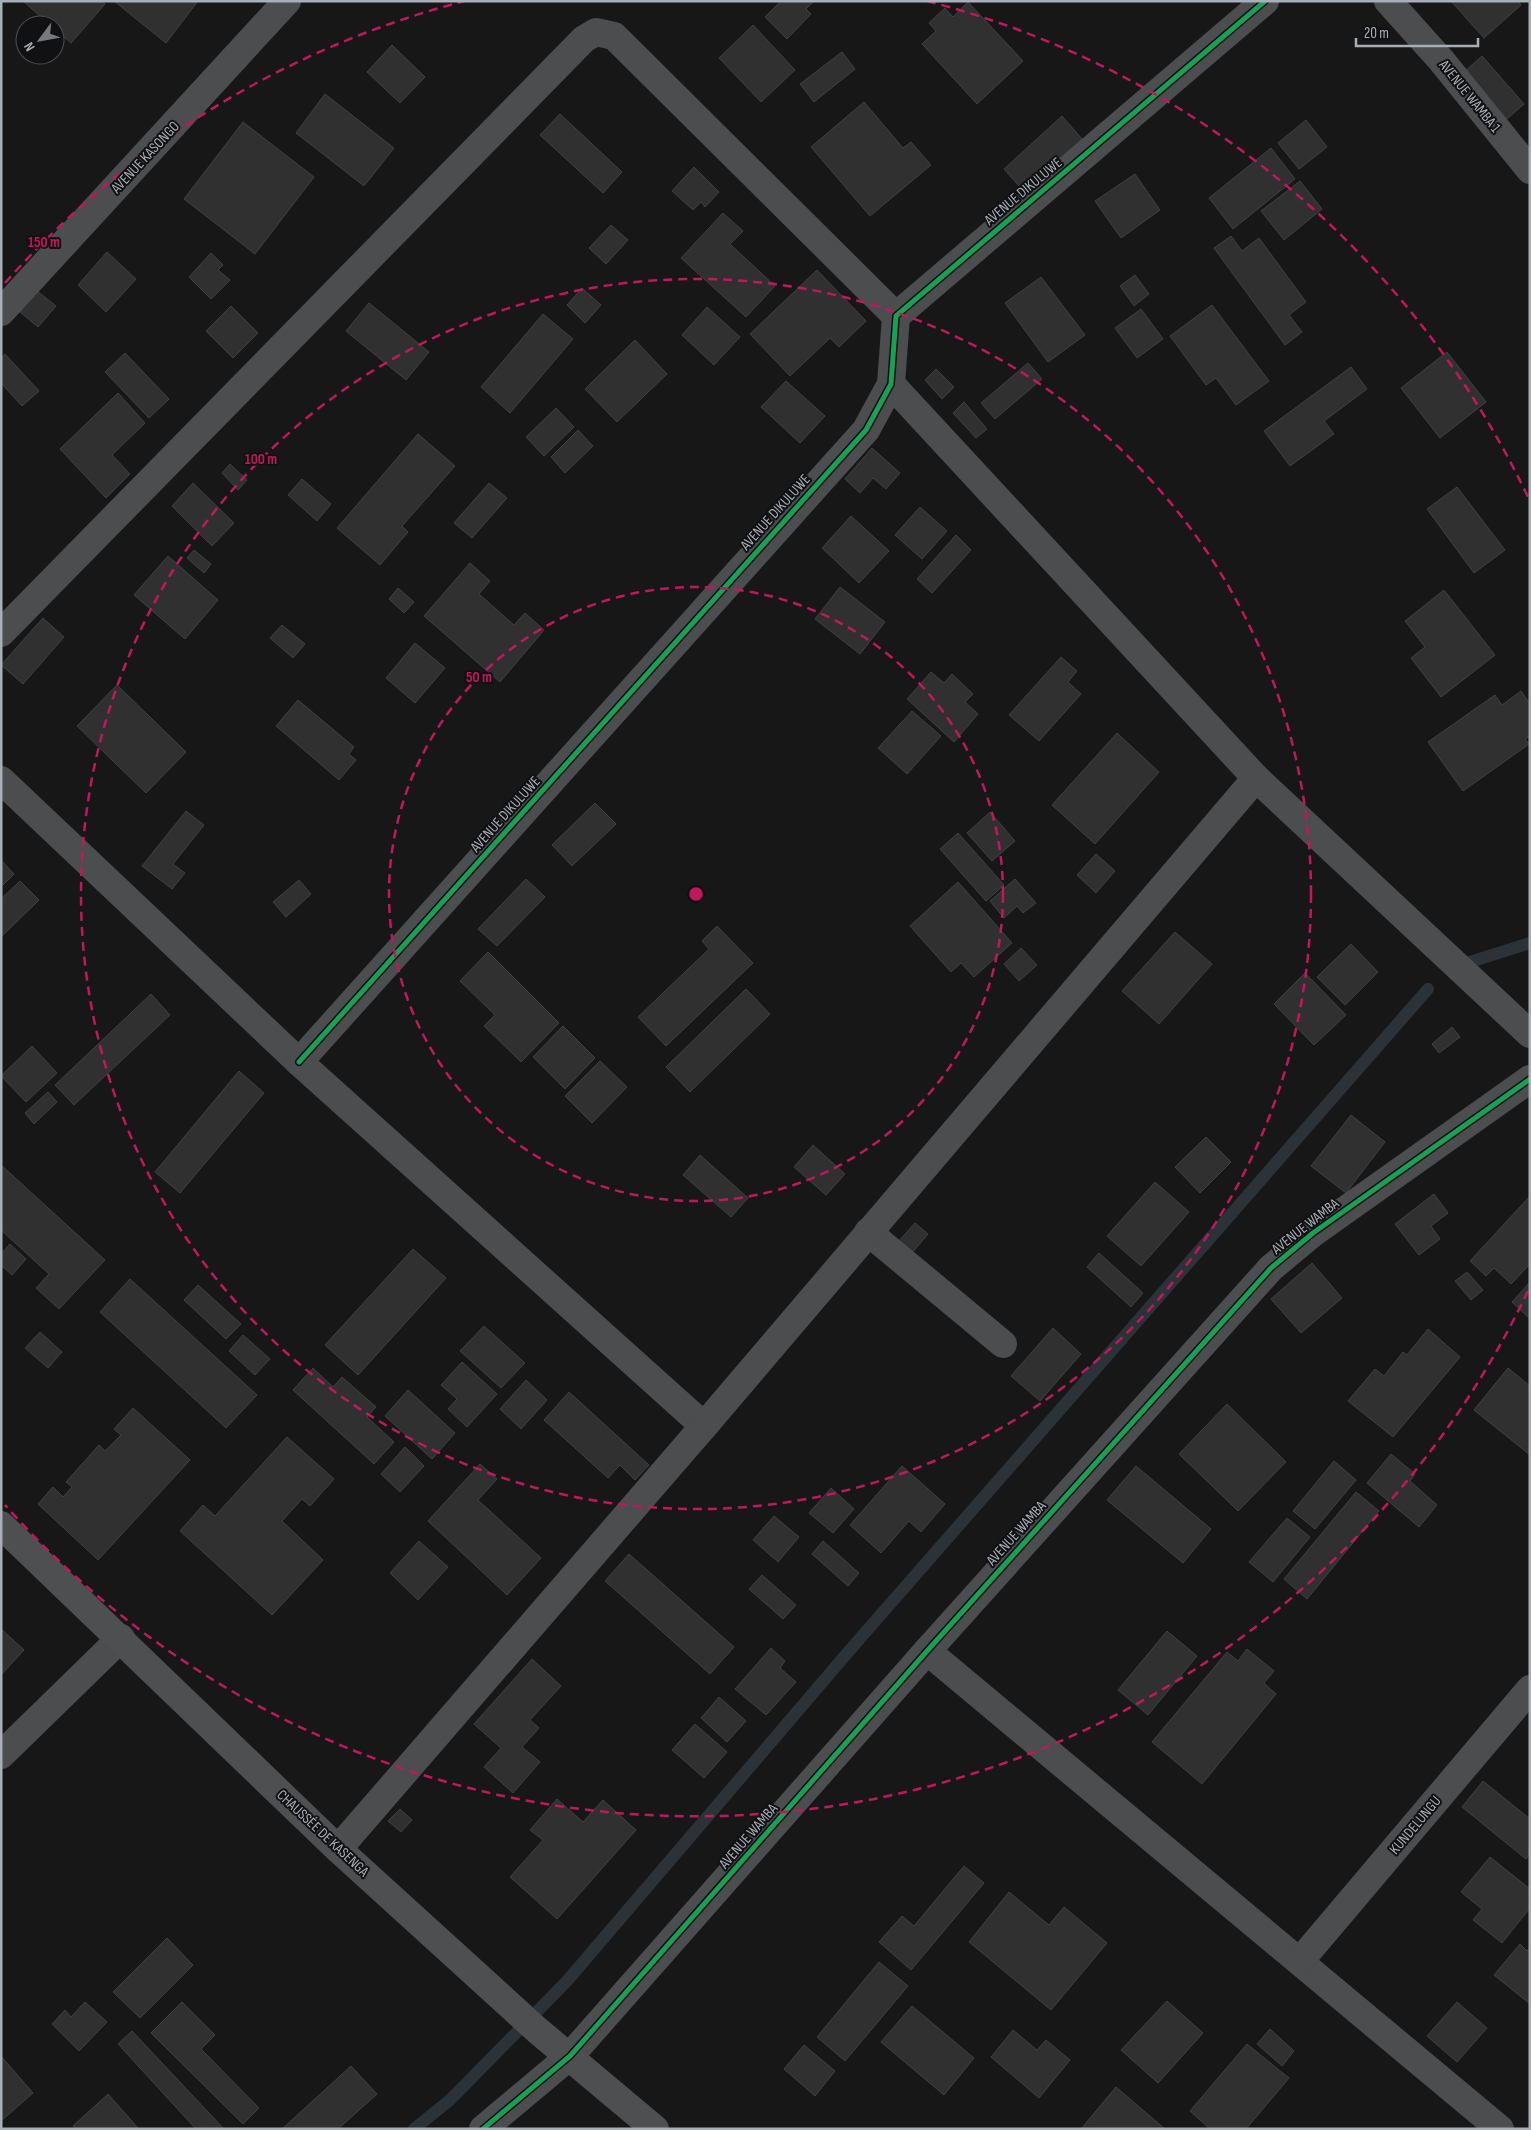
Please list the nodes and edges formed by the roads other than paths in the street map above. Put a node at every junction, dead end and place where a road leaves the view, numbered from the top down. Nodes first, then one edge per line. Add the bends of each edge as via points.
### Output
1 (287, 1) edge
2 (1265, 1) edge
3 (1388, 1) edge
4 (1530, 170) edge
5 (1, 312) edge
6 (896, 316) junction
7 (891, 384) junction
8 (1, 633) edge
9 (1256, 778) junction
10 (1, 780) edge
11 (1530, 1034) edge
12 (299, 1062) junction
13 (1530, 1079) edge
14 (868, 1232) junction
15 (1003, 1344) dead end
16 (704, 1426) junction
17 (1, 1525) edge
18 (121, 1638) junction
19 (927, 1651) junction
20 (1530, 1689) edge
21 (1, 1755) edge
22 (338, 1849) junction
23 (1300, 1960) junction
24 (570, 2056) junction
25 (482, 2129) edge
26 (655, 2129) edge
27 (1500, 2129) edge

1 - 5 street, AVENUE KASONGO
2 - 6 street, AVENUE DIKULUWE
3 - 4 street, AVENUE WAMBA 1 via 1441,60
6 - 7 street, AVENUE DIKULUWE
6 - 8 street via 614,36 596,32 584,39
7 - 9 street
7 - 12 street, AVENUE DIKULUWE via 866,430
9 - 11 street
9 - 14 street
10 - 12 street
12 - 16 street
13 - 19 street, AVENUE WAMBA via 1313,1233 1271,1268
14 - 15 street
14 - 16 street
16 - 22 street
17 - 18 main road, CHAUSSÉE DE KASENGA
18 - 21 street
18 - 22 main road, CHAUSSÉE DE KASENGA
19 - 23 street
19 - 24 street, AVENUE WAMBA
20 - 23 street, KUNDELUNGU
22 - 24 main road, CHAUSSÉE DE KASENGA via 537,2030
23 - 27 street
24 - 25 street, AVENUE WAMBA
24 - 26 main road, CHAUSSÉE DE KASENGA

